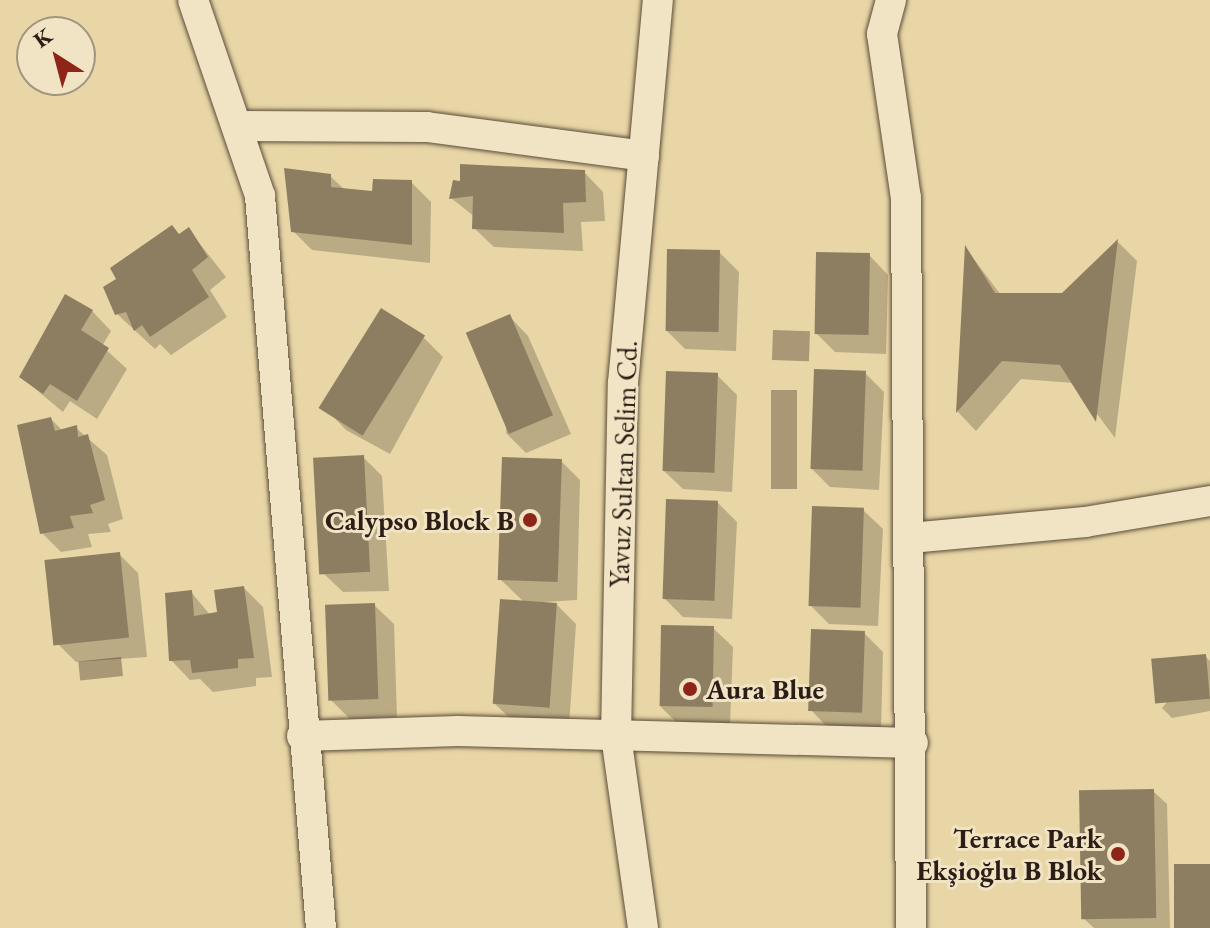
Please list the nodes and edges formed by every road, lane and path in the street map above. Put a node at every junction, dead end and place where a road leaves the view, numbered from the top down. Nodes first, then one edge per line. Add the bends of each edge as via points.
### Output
1 (193, 0) edge
2 (658, 0) edge
3 (891, 0) edge
4 (240, 126) junction
5 (644, 156) junction
6 (1210, 501) edge
7 (910, 538) junction
8 (302, 736) junction
9 (616, 737) junction
10 (913, 743) junction
11 (321, 928) edge
12 (643, 928) edge
13 (911, 928) edge

1 - 4 street
2 - 5 street, Yavuz Sultan Selim Cd.
3 - 7 street via 882,34 906,198
4 - 5 street via 427,127
4 - 8 street via 260,196
5 - 9 street, Yavuz Sultan Selim Cd. via 623,383
6 - 7 street via 1085,522
7 - 10 street
8 - 9 street via 458,731
8 - 11 street
9 - 10 street
9 - 12 street, Yavuz Sultan Selim Cd.
10 - 13 street

